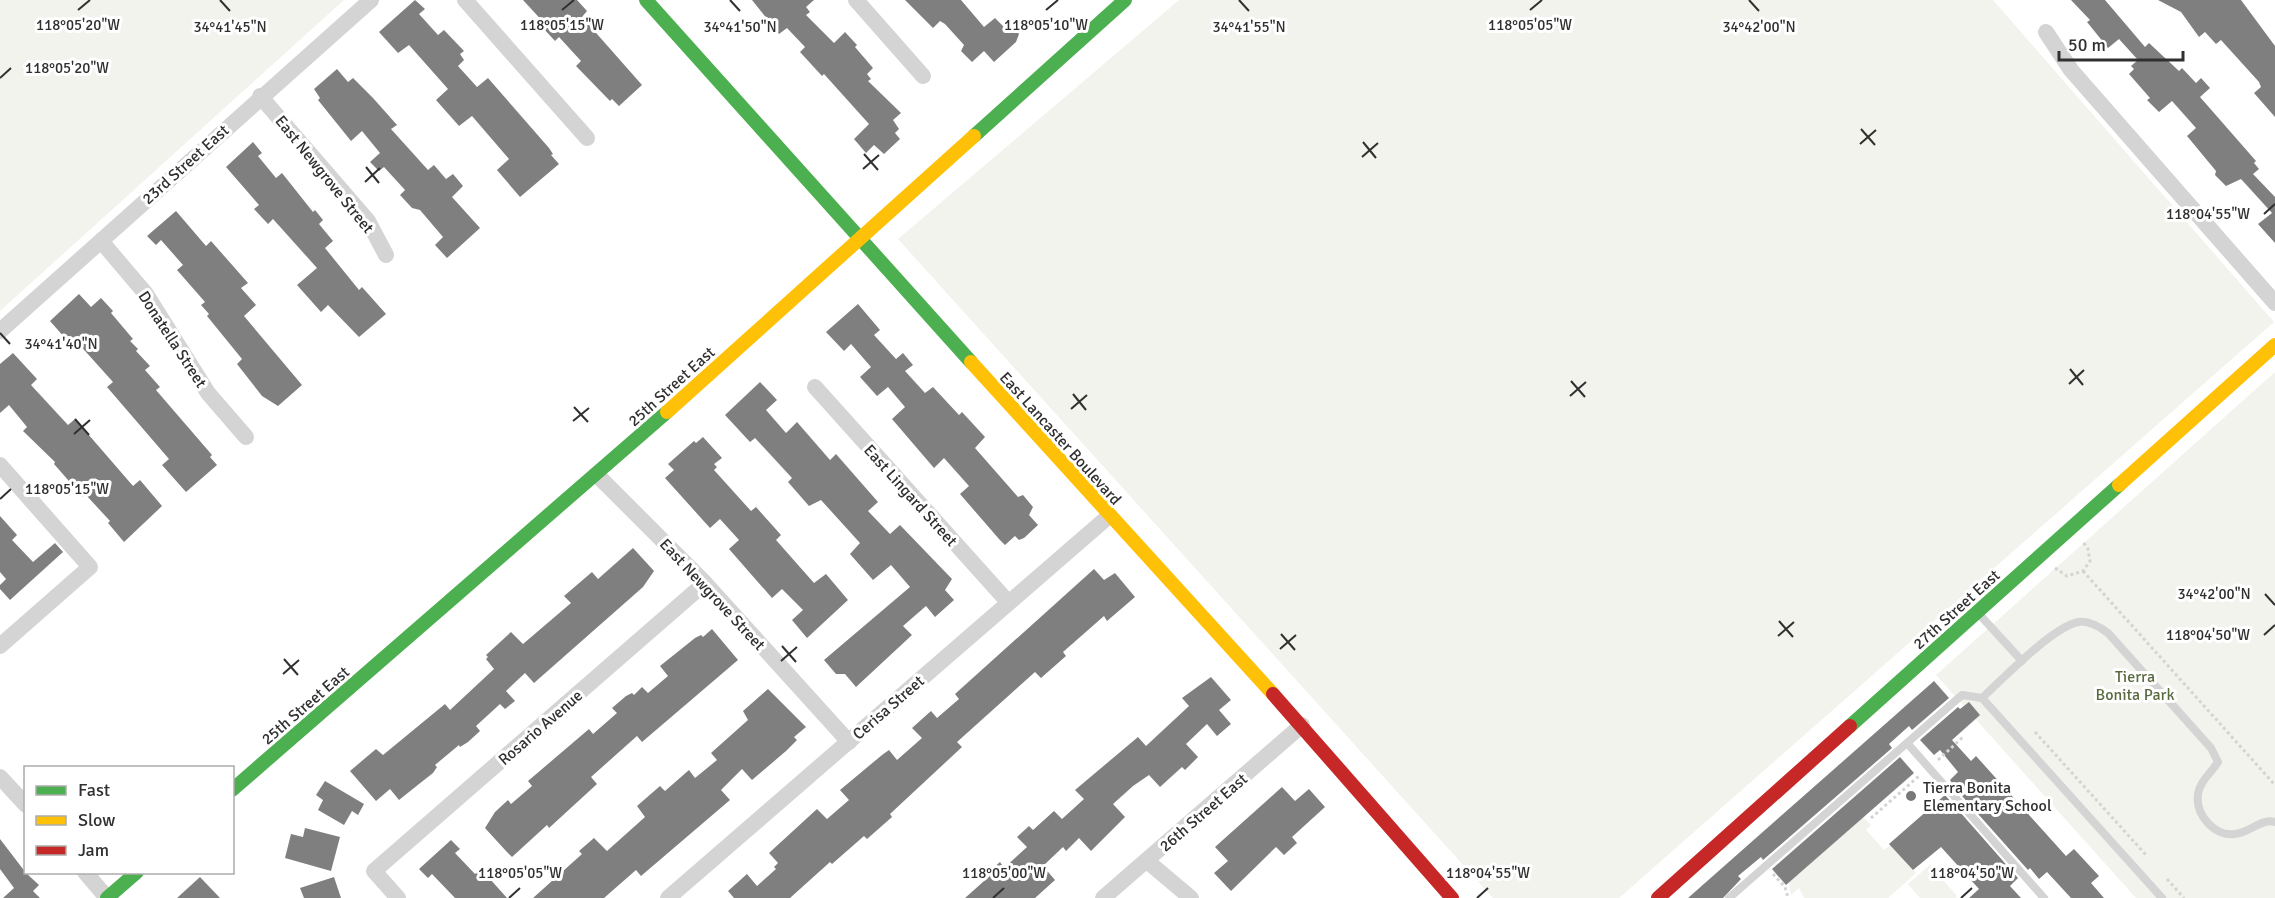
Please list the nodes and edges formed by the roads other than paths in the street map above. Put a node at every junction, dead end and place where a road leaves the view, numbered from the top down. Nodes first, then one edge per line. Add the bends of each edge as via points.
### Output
1 (371, 0) edge
2 (465, 0) edge
3 (646, 0) edge
4 (856, 0) edge
5 (1125, 0) edge
6 (2046, 32) dead end
7 (923, 76) dead end
8 (260, 96) junction
9 (587, 138) dead end
10 (859, 238) junction
11 (100, 241) junction
12 (386, 255) dead end
13 (2275, 303) edge
14 (0, 331) edge
15 (2275, 345) edge
16 (815, 387) dead end
17 (246, 437) dead end
18 (0, 465) edge
19 (597, 475) junction
20 (1109, 516) junction
21 (705, 583) junction
22 (1008, 602) junction
23 (1977, 612) junction
24 (0, 646) edge
25 (2022, 661) junction
26 (1982, 698) junction
27 (1302, 725) junction
28 (849, 742) junction
29 (1906, 743) junction
30 (0, 777) edge
31 (234, 788) edge
32 (24, 804) edge
33 (2275, 822) edge
34 (1147, 861) junction
35 (86, 874) edge
36 (135, 874) edge
37 (107, 898) edge
38 (398, 898) edge
39 (668, 898) edge
40 (1103, 898) edge
41 (1191, 898) edge
42 (1452, 898) edge
43 (1658, 898) edge
44 (1729, 898) edge
45 (2044, 898) edge
46 (2162, 898) edge

1 - 8 street, 23rd Street East
2 - 9 street
3 - 10 street, East Lancaster Boulevard
4 - 7 street
5 - 10 street, 25th Street East
6 - 13 street via 2071,70
8 - 11 street, 23rd Street East
8 - 12 street, East Newgrove Street via 368,221
10 - 19 street, 25th Street East
10 - 20 street, East Lancaster Boulevard
11 - 14 street, 23rd Street East
11 - 17 street, Donatella Street via 146,294 208,393
15 - 23 street, 27th Street East
16 - 22 street, East Lingard Street
18 - 24 street via 90,567
19 - 21 street, East Newgrove Street
19 - 31 street, 25th Street East
20 - 22 street, Cerisa Street
20 - 27 street, East Lancaster Boulevard
21 - 28 street, East Newgrove Street
21 - 38 street, Rosario Avenue via 374,871
22 - 28 street, Cerisa Street
23 - 25 lane
23 - 43 street, 27th Street East
25 - 26 lane
25 - 33 lane via 2078,622 2098,626 2126,651 2216,756 2218,762 2198,794 2207,823 2235,835 2265,822
26 - 29 lane via 1962,694
26 - 46 lane
27 - 34 street, 26th Street East
27 - 42 street, East Lancaster Boulevard
28 - 39 street, Cerisa Street
29 - 44 lane
29 - 45 lane
30 - 32 street
34 - 40 street, 26th Street East
34 - 41 street
35 - 37 street
36 - 37 street

